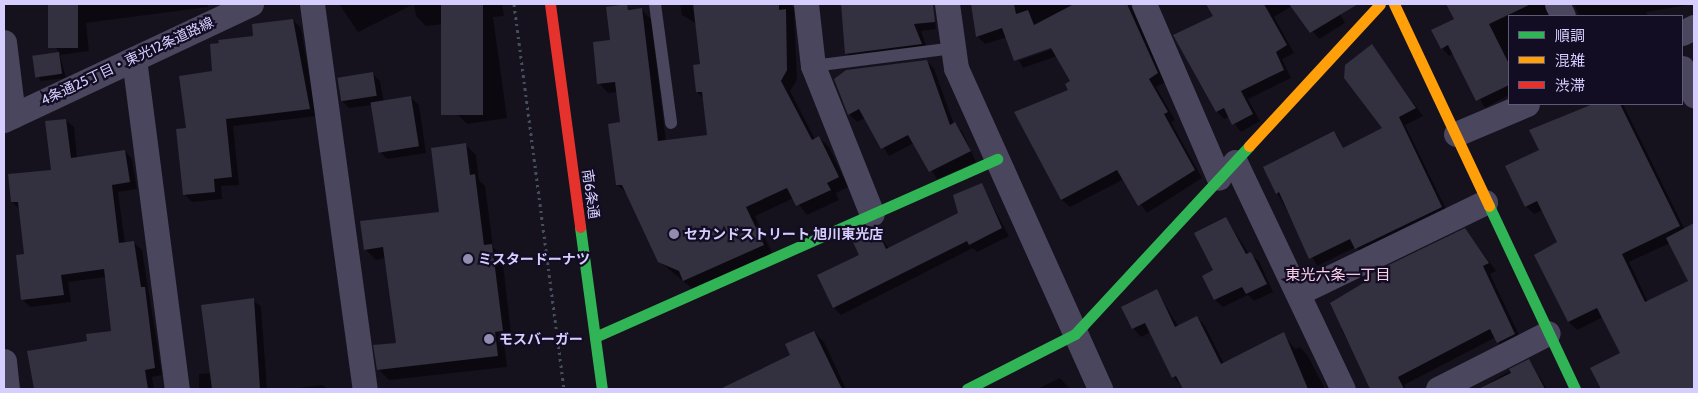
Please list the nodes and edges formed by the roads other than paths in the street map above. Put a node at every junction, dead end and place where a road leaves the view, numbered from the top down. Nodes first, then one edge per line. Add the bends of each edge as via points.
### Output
1 (251, 4) edge
2 (312, 4) edge
3 (550, 4) edge
4 (654, 4) edge
5 (806, 4) edge
6 (947, 4) edge
7 (1144, 4) edge
8 (1380, 4) edge
9 (1394, 4) edge
10 (215, 11) edge
11 (4, 42) edge
12 (953, 48) junction
13 (134, 59) junction
14 (813, 66) junction
15 (1683, 70) edge
16 (1694, 95) edge
17 (1525, 105) edge
18 (8, 118) edge
19 (671, 123) dead end
20 (1456, 134) junction
21 (997, 159) junction
22 (1227, 170) junction
23 (1486, 202) junction
24 (872, 214) junction
25 (1298, 293) junction
26 (1548, 333) junction
27 (1075, 334) junction
28 (595, 337) junction
29 (4, 361) edge
30 (7, 389) edge
31 (177, 389) edge
32 (365, 389) edge
33 (602, 389) edge
34 (967, 389) edge
35 (1100, 389) edge
36 (1344, 389) edge
37 (1438, 389) edge
38 (1575, 389) edge

1 - 10 street, 4条通25丁目・東光12条道路線
2 - 32 street
3 - 28 street, 南6条通
4 - 19 lane
5 - 14 street
6 - 12 street
7 - 22 street
8 - 22 street
9 - 20 street
10 - 13 street, 4条通25丁目・東光12条道路線
11 - 18 street
12 - 14 lane
12 - 21 street via 956,68
13 - 18 street, 4条通25丁目・東光12条道路線
13 - 31 street
14 - 24 street
15 - 16 street
17 - 20 street
20 - 23 street
21 - 24 street
21 - 27 street
22 - 25 street
22 - 27 street
23 - 25 street
23 - 26 street
24 - 28 street
25 - 36 street
26 - 37 street
26 - 38 street
27 - 34 street
27 - 35 street
28 - 33 street, 南6条通
29 - 30 street

